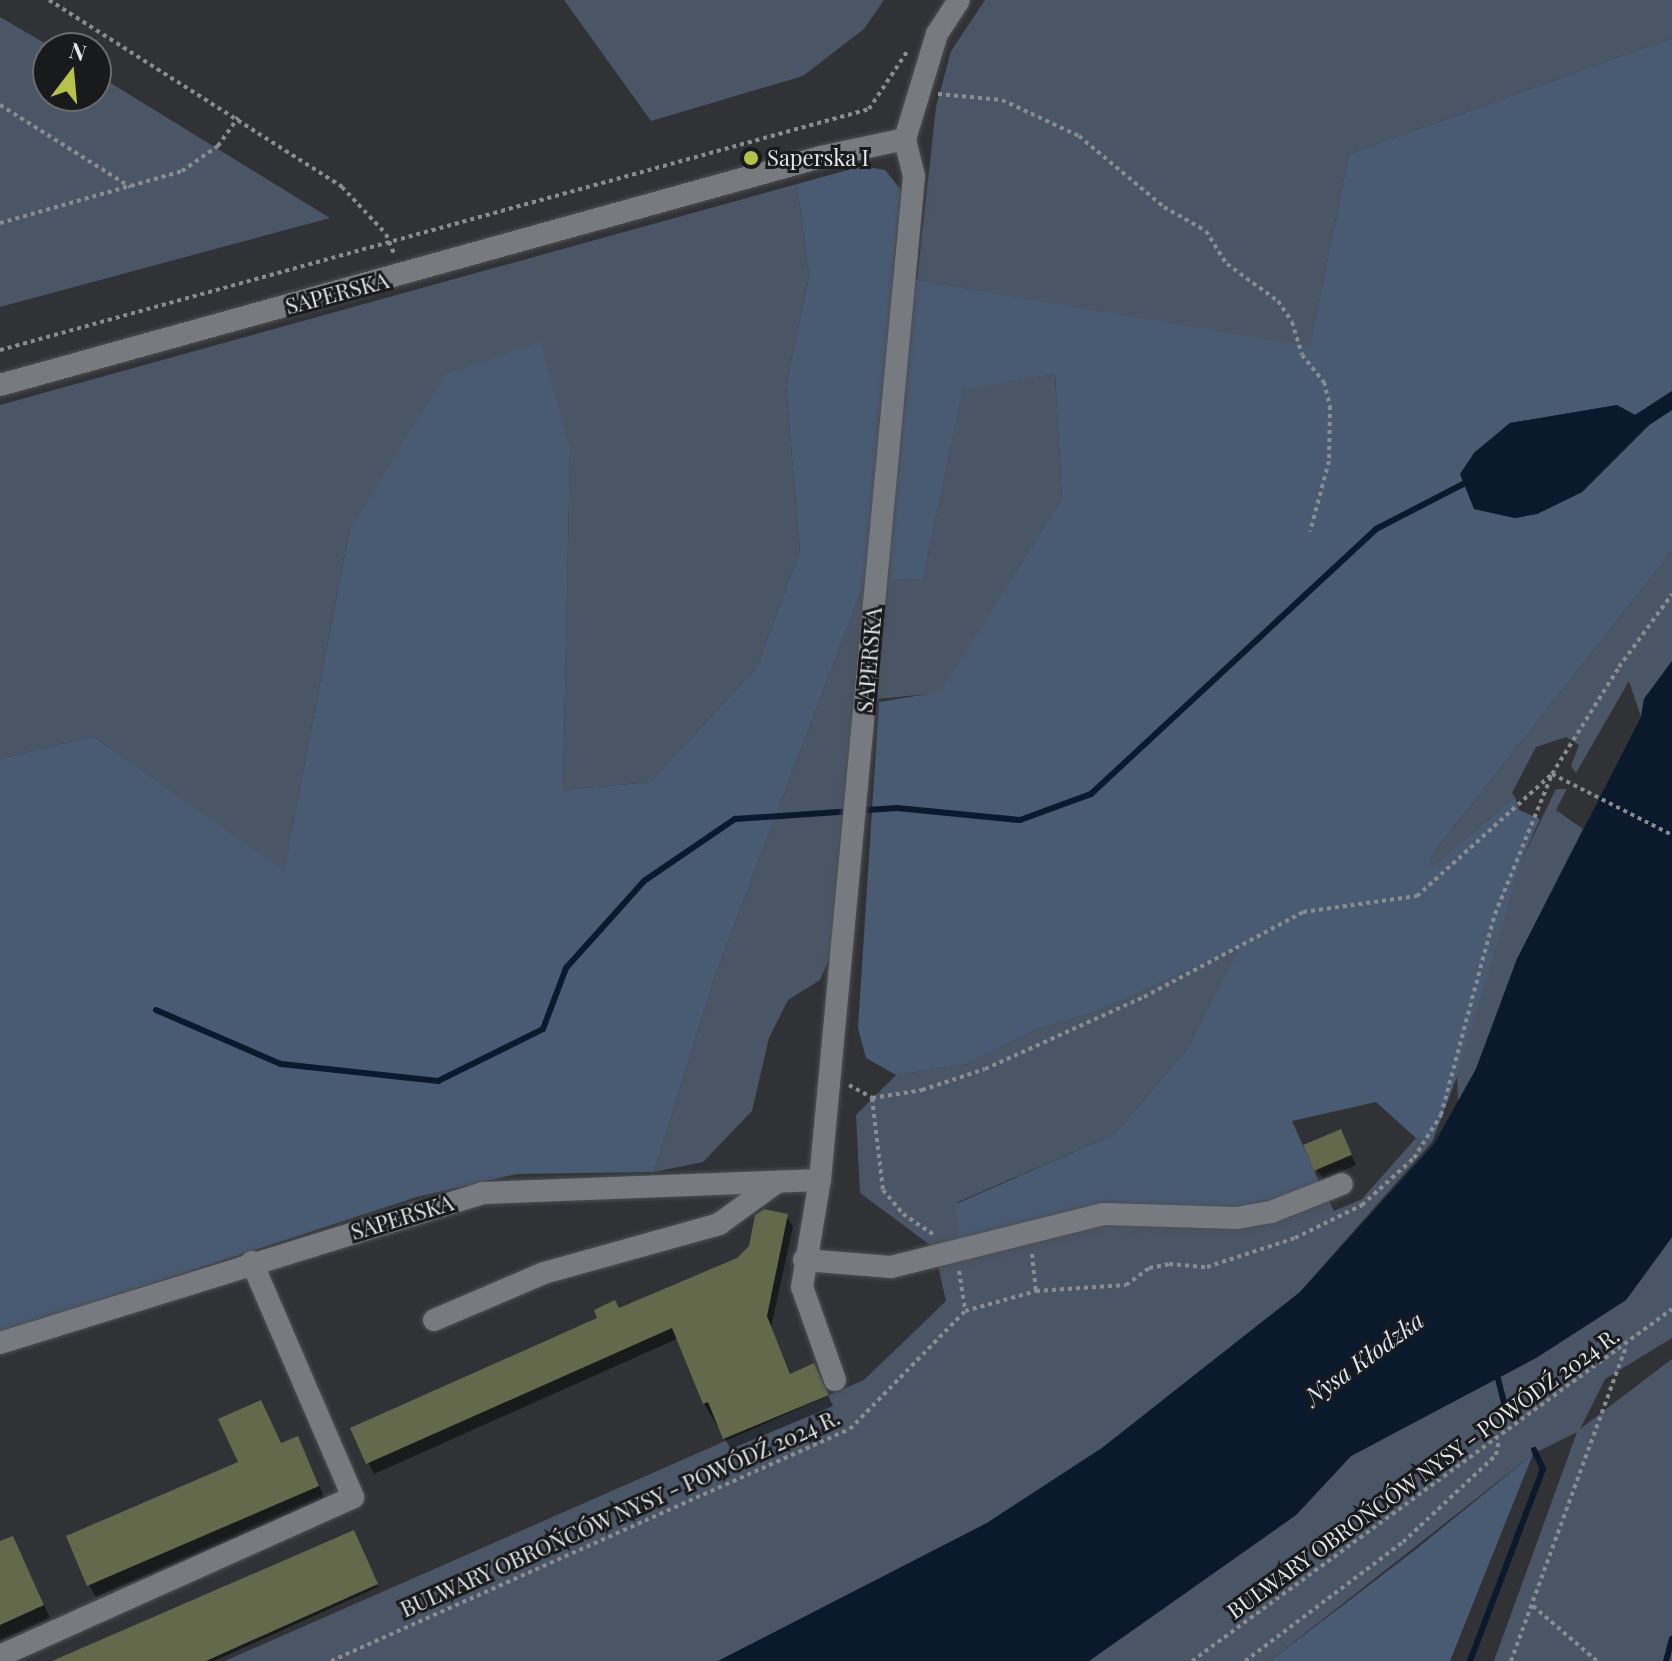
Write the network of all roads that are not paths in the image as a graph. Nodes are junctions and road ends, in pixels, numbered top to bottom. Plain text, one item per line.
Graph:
1 (959, 0) edge
2 (905, 139) junction
3 (0, 385) edge
4 (820, 1180) junction
5 (777, 1182) junction
6 (1342, 1184) dead end
7 (804, 1260) junction
8 (252, 1262) junction
9 (434, 1320) dead end
10 (0, 1343) edge
11 (835, 1380) dead end
12 (0, 1656) edge

1 - 2 street
2 - 3 street, SAPERSKA
2 - 4 street, SAPERSKA
4 - 5 street, SAPERSKA
4 - 7 street, SAPERSKA
5 - 8 street, SAPERSKA
5 - 9 street
6 - 7 street
7 - 11 street, SAPERSKA
8 - 10 street, SAPERSKA
8 - 12 street

